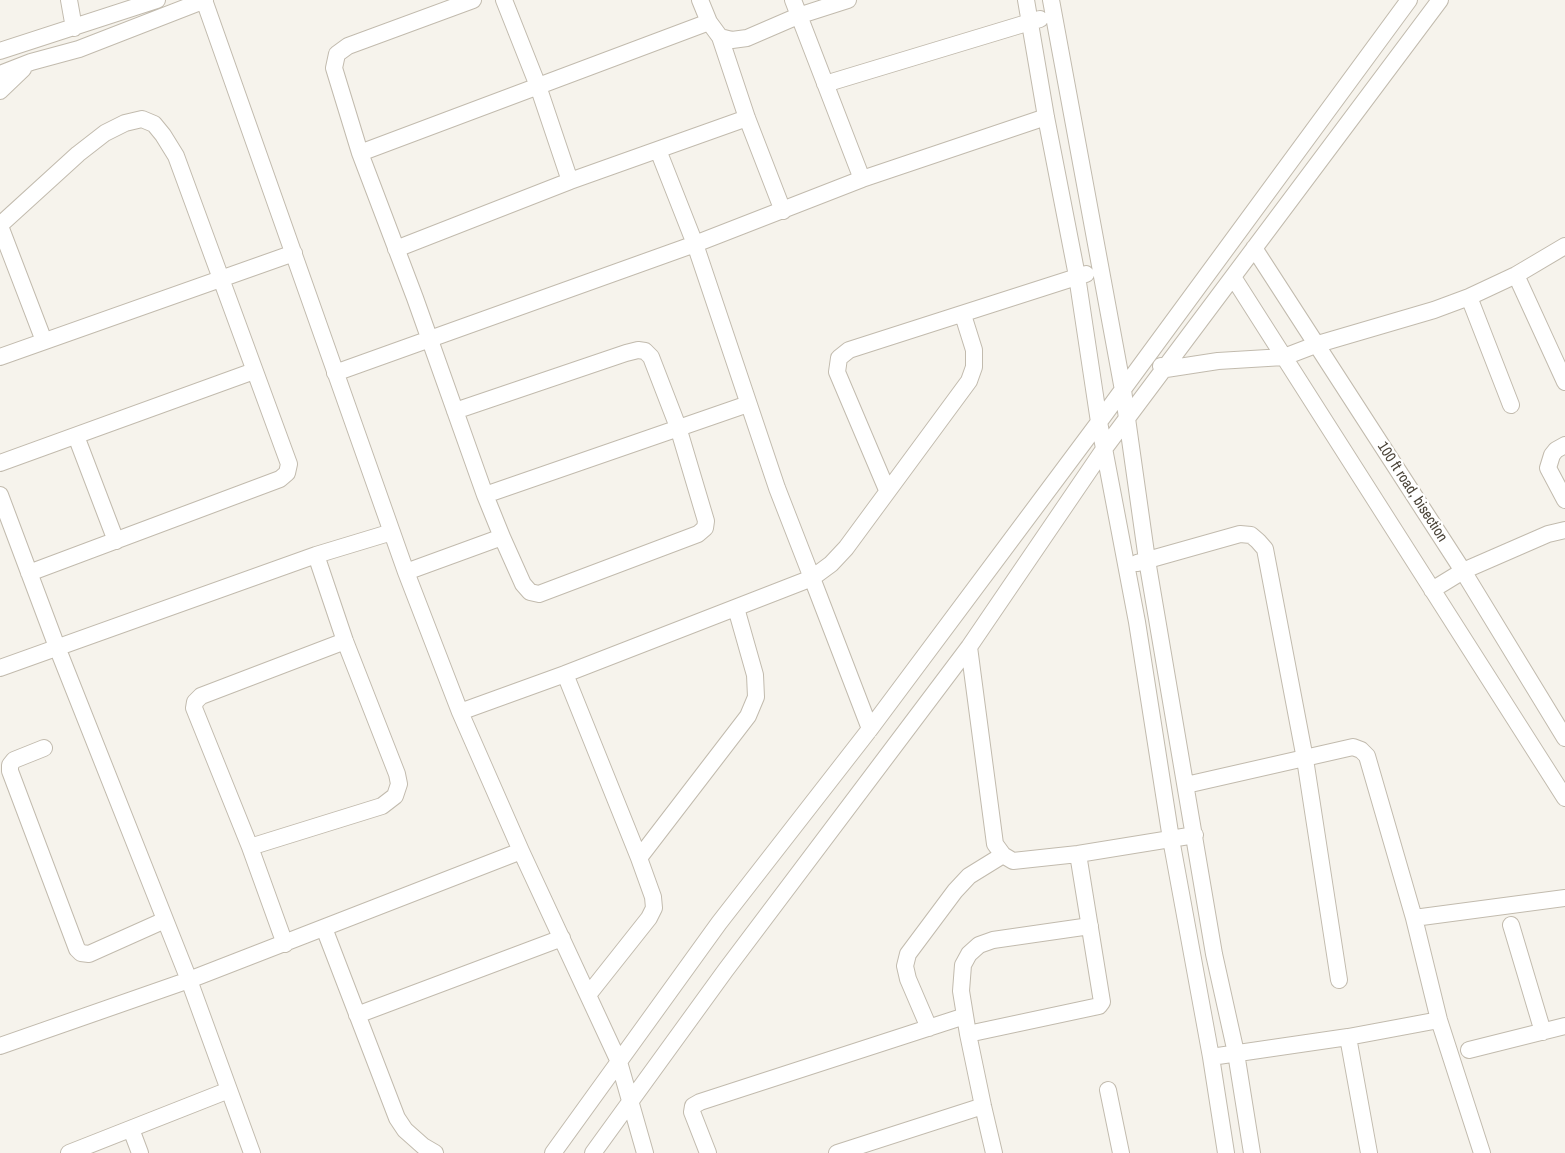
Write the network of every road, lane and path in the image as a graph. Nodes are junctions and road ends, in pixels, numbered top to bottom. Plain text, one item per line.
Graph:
1 (69, 0) edge
2 (157, 0) edge
3 (205, 0) edge
4 (473, 0) edge
5 (504, 0) edge
6 (700, 0) edge
7 (848, 0) edge
8 (1026, 0) edge
9 (1409, 0) edge
10 (1440, 0) edge
11 (796, 8) edge
12 (1053, 8) edge
13 (709, 22) junction
14 (1029, 22) junction
15 (74, 28) junction
16 (46, 36) junction
17 (720, 37) junction
18 (5, 49) edge
19 (31, 62) junction
20 (0, 67) edge
21 (0, 74) edge
22 (825, 84) junction
23 (538, 87) junction
24 (0, 91) edge
25 (1046, 117) junction
26 (747, 118) junction
27 (658, 150) junction
28 (360, 153) junction
29 (862, 179) junction
30 (570, 181) junction
31 (783, 211) junction
32 (0, 226) edge
33 (695, 244) junction
34 (1565, 246) edge
35 (1254, 248) junction
36 (396, 249) junction
37 (294, 253) junction
38 (1101, 269) junction
39 (1516, 274) junction
40 (1077, 276) junction
41 (1233, 277) junction
42 (221, 279) junction
43 (1469, 297) junction
44 (963, 315) junction
45 (429, 340) junction
46 (44, 341) junction
47 (1318, 344) junction
48 (0, 357) edge
49 (1147, 357) junction
50 (1284, 357) junction
51 (1166, 369) junction
52 (254, 371) junction
53 (335, 373) junction
54 (1565, 382) edge
55 (1123, 390) junction
56 (748, 404) junction
57 (1511, 405) dead end
58 (456, 411) junction
59 (1128, 420) junction
60 (1099, 422) junction
61 (678, 427) junction
62 (76, 436) junction
63 (1565, 445) edge
64 (1104, 450) junction
65 (0, 463) edge
66 (887, 490) junction
67 (0, 495) edge
68 (485, 495) junction
69 (1565, 500) edge
70 (1565, 530) edge
71 (392, 532) junction
72 (502, 537) junction
73 (116, 541) junction
74 (316, 555) junction
75 (1147, 560) junction
76 (1126, 565) junction
77 (1463, 571) junction
78 (406, 572) junction
79 (29, 573) junction
80 (812, 578) junction
81 (1432, 590) junction
82 (736, 608) junction
83 (345, 641) junction
84 (969, 646) junction
85 (57, 647) junction
86 (0, 668) edge
87 (565, 674) junction
88 (460, 712) junction
89 (870, 729) junction
90 (1565, 738) edge
91 (44, 748) dead end
92 (1305, 759) junction
93 (1186, 785) junction
94 (1565, 798) edge
95 (1195, 835) junction
96 (1171, 840) junction
97 (250, 847) junction
98 (521, 851) junction
99 (1078, 854) junction
100 (1003, 855) junction
101 (639, 858) junction
102 (1565, 898) edge
103 (1414, 918) junction
104 (165, 920) junction
105 (1511, 925) dead end
106 (1090, 926) junction
107 (324, 928) junction
108 (562, 938) junction
109 (285, 944) junction
110 (189, 980) junction
111 (1339, 980) dead end
112 (588, 995) junction
113 (357, 1015) junction
114 (965, 1016) junction
115 (1439, 1020) junction
116 (1565, 1026) edge
117 (929, 1028) junction
118 (1543, 1032) junction
119 (968, 1034) junction
120 (1348, 1037) junction
121 (0, 1046) edge
122 (1469, 1050) dead end
123 (1236, 1053) junction
124 (1211, 1057) junction
125 (619, 1062) junction
126 (229, 1090) junction
127 (1108, 1090) dead end
128 (630, 1103) junction
129 (982, 1106) junction
130 (131, 1129) junction
131 (69, 1153) edge
132 (140, 1153) edge
133 (252, 1153) edge
134 (435, 1153) edge
135 (554, 1153) edge
136 (593, 1153) edge
137 (645, 1153) edge
138 (708, 1153) edge
139 (837, 1153) edge
140 (994, 1153) edge
141 (1121, 1153) edge
142 (1226, 1153) edge
143 (1252, 1153) edge
144 (1369, 1153) edge
145 (1482, 1153) edge

1 - 15 street
2 - 15 street
3 - 19 street
3 - 37 street
4 - 28 street
5 - 23 street
6 - 13 street
7 - 11 street
8 - 14 street
9 - 49 street
10 - 35 street
11 - 17 street
11 - 22 street
12 - 14 street
12 - 38 street
13 - 17 street
13 - 23 street
14 - 22 street
14 - 25 street
15 - 16 street
16 - 18 street
16 - 19 street
17 - 26 street
18 - 20 street
19 - 21 street
19 - 24 street
22 - 29 street
23 - 28 street
23 - 30 street
25 - 29 street
25 - 40 street
26 - 27 street
26 - 31 street
27 - 30 street
27 - 33 street
28 - 36 street
29 - 31 street
30 - 36 street
31 - 33 street
32 - 42 street
32 - 46 street
33 - 45 street
33 - 56 street
34 - 39 street
35 - 41 street
35 - 47 street, 100 ft road, bisection
36 - 45 street
37 - 42 street
37 - 53 street
38 - 40 street
38 - 55 street
39 - 43 street
39 - 54 street
40 - 44 street
40 - 60 street
41 - 50 street
41 - 51 street
42 - 46 street
42 - 52 street
43 - 47 street
43 - 57 street
44 - 66 street
44 - 66 street
45 - 53 street
45 - 58 street
46 - 48 street
47 - 50 street
47 - 77 street, 100 ft road, bisection
49 - 51 street
49 - 55 street
50 - 51 street
50 - 81 street
51 - 59 street
52 - 62 street
52 - 73 street
53 - 71 street
55 - 59 street
55 - 60 street
56 - 61 street
56 - 80 street
58 - 61 street
58 - 68 street
59 - 64 street
59 - 75 street
60 - 64 street
60 - 89 street
61 - 68 street
61 - 72 street
62 - 65 street
62 - 73 street
63 - 69 street
64 - 76 street
64 - 84 street
66 - 80 street
67 - 79 street
68 - 72 street
70 - 77 street
71 - 74 street
71 - 78 street
72 - 78 street
73 - 79 street
74 - 83 street
74 - 85 street
75 - 76 street
75 - 92 street
75 - 93 street
76 - 96 street
77 - 81 street
77 - 90 street, 100 ft road, bisection
78 - 88 street
79 - 85 street
80 - 82 street
80 - 89 street
81 - 94 street
82 - 87 street
82 - 101 street
83 - 97 street
83 - 97 street
84 - 100 street
84 - 128 street
85 - 86 street
85 - 104 street
87 - 88 street
87 - 101 street
88 - 98 street
89 - 125 street
91 - 104 street
92 - 93 street
92 - 103 street
92 - 111 street
93 - 95 street
95 - 96 street
95 - 123 street
96 - 99 street
96 - 124 street
97 - 109 street
98 - 107 street
98 - 108 street
99 - 100 street
99 - 106 street
100 - 117 street
101 - 112 street
102 - 103 street
103 - 115 street
104 - 110 street
105 - 118 street
106 - 114 street
106 - 119 street
107 - 109 street
107 - 113 street
108 - 112 street
108 - 113 street
109 - 110 street
110 - 121 street
110 - 126 street
112 - 125 street
113 - 134 street
114 - 117 street
114 - 119 street
115 - 120 street
115 - 145 street
116 - 118 street
117 - 138 street
118 - 122 street
119 - 129 street
120 - 123 street
120 - 144 street
123 - 124 street
123 - 143 street
124 - 142 street
125 - 128 street
125 - 135 street
126 - 130 street
126 - 133 street
127 - 141 street
128 - 136 street
128 - 137 street
129 - 139 street
129 - 140 street
130 - 131 street
130 - 132 street

